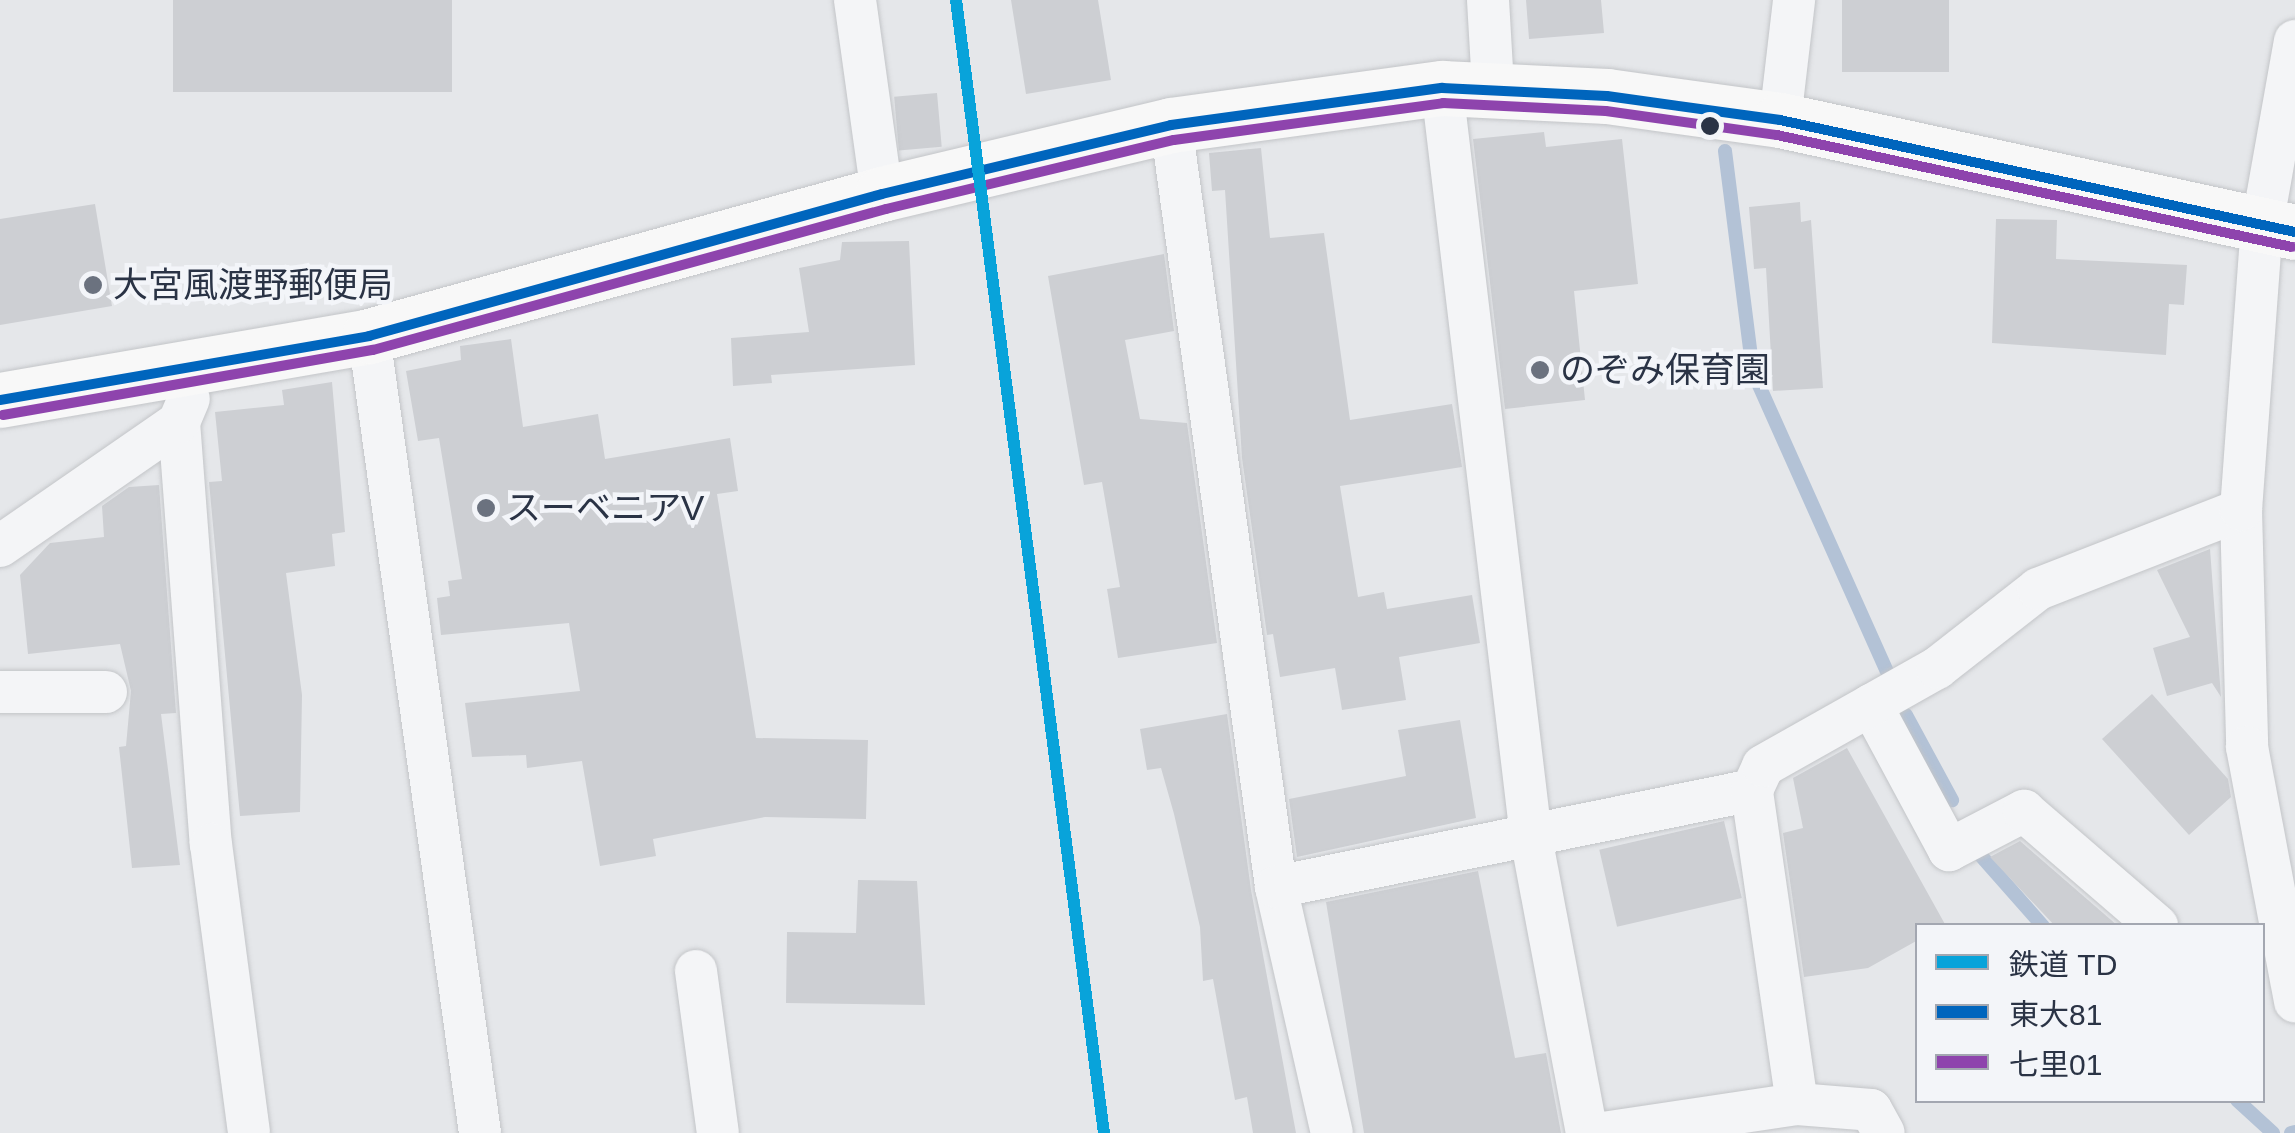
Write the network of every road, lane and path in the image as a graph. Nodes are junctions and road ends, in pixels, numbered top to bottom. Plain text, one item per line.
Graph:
1 (855, 0) edge
2 (1488, 0) edge
3 (1794, 0) edge
4 (2295, 41) edge
5 (1468, 88) junction
6 (1780, 120) junction
7 (1171, 125) junction
8 (882, 194) junction
9 (2278, 229) edge
10 (369, 336) junction
11 (200, 371) junction
12 (0, 400) edge
13 (179, 422) junction
14 (2241, 510) junction
15 (0, 546) edge
16 (0, 692) edge
17 (106, 692) dead end
18 (1871, 705) junction
19 (1752, 790) junction
20 (2279, 835) edge
21 (1530, 837) junction
22 (1276, 887) junction
23 (2154, 923) edge
24 (2270, 928) edge
25 (696, 971) dead end
26 (2295, 1002) edge
27 (1797, 1104) junction
28 (249, 1133) edge
29 (480, 1133) edge
30 (718, 1133) edge
31 (1332, 1133) edge
32 (1588, 1133) edge
33 (1603, 1133) edge
34 (1884, 1133) edge

1 - 8 street
2 - 5 street
3 - 6 street
4 - 9 street
5 - 6 main road
5 - 7 main road
5 - 21 street
6 - 9 main road
7 - 8 main road
7 - 22 street
8 - 10 main road
9 - 14 street
10 - 11 main road
10 - 29 street
11 - 12 main road
11 - 13 street
13 - 15 street
13 - 28 street
14 - 18 street
14 - 20 street
16 - 17 street
18 - 19 street
18 - 23 street
19 - 21 street
19 - 27 street
20 - 24 street
21 - 22 street
21 - 32 street
22 - 31 street
24 - 26 street
25 - 30 street
27 - 33 street
27 - 34 street

